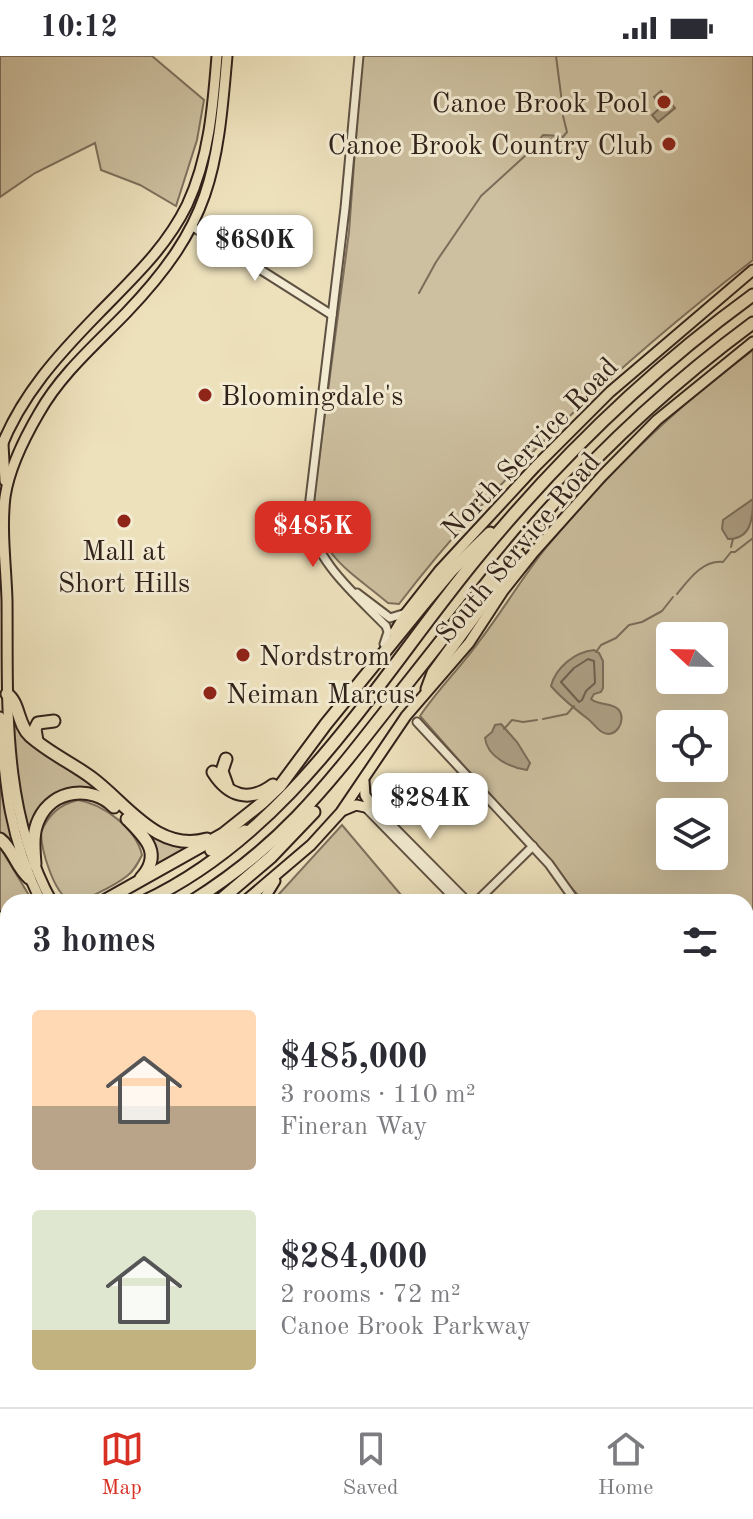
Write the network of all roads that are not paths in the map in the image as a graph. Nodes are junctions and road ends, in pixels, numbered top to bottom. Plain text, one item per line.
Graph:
1 (217, 56) edge
2 (227, 56) edge
3 (359, 56) edge
4 (187, 204) junction
5 (177, 222) junction
6 (193, 227) junction
7 (174, 258) junction
8 (753, 270) edge
9 (753, 286) edge
10 (753, 295) edge
11 (99, 313) junction
12 (332, 315) junction
13 (123, 316) junction
14 (753, 323) edge
15 (81, 333) junction
16 (104, 334) junction
17 (753, 342) edge
18 (670, 360) junction
19 (21, 407) junction
20 (26, 438) junction
21 (1, 446) edge
22 (5, 497) junction
23 (518, 509) junction
24 (546, 513) junction
25 (6, 569) junction
26 (0, 583) edge
27 (355, 592) junction
28 (3, 602) edge
29 (406, 613) junction
30 (384, 644) junction
31 (362, 678) junction
32 (427, 689) junction
33 (7, 694) junction
34 (0, 717) edge
35 (54, 721) dead end
36 (417, 722) dead end
37 (372, 728) junction
38 (37, 741) junction
39 (226, 759) dead end
40 (296, 762) junction
41 (213, 772) dead end
42 (364, 781) junction
43 (236, 794) junction
44 (367, 805) junction
45 (341, 812) junction
46 (263, 821) junction
47 (223, 834) junction
48 (0, 839) edge
49 (311, 845) junction
50 (533, 846) junction
51 (35, 864) junction
52 (29, 878) junction
53 (135, 884) junction
54 (37, 894) edge
55 (48, 894) edge
56 (117, 894) edge
57 (128, 894) edge
58 (157, 894) edge
59 (203, 894) edge
60 (227, 894) edge
61 (253, 894) edge
62 (267, 894) edge
63 (450, 894) edge
64 (460, 894) edge
65 (484, 894) edge
66 (571, 894) edge

1 - 4 main road
2 - 6 main road
3 - 12 street
4 - 5 main road
4 - 6 main road
5 - 7 main road
5 - 11 main road
6 - 7 main road
6 - 12 street
7 - 13 main road
8 - 29 main road, North Service Road
9 - 18 highway
10 - 18 highway
11 - 13 main road
11 - 15 main road
12 - 27 street
13 - 16 main road
14 - 24 highway
15 - 16 main road
15 - 19 main road
16 - 20 main road
17 - 32 main road, South Service Road
18 - 23 highway
19 - 20 main road
19 - 21 main road
20 - 22 main road
21 - 22 main road
22 - 25 main road
23 - 31 highway
23 - 46 highway
24 - 32 highway
24 - 37 highway
25 - 26 main road
25 - 28 main road
27 - 29 street
27 - 30 street
28 - 33 main road
29 - 30 main road, North Service Road
30 - 31 main road, North Service Road
31 - 40 highway
32 - 42 main road, South Service Road
33 - 38 highway
33 - 51 main road
34 - 52 main road
35 - 38 highway
36 - 50 street
37 - 59 highway
37 - 60 highway
38 - 47 highway
39 - 43 highway
40 - 43 highway
40 - 47 highway
41 - 43 highway
42 - 44 main road
42 - 45 main road, South Service Road
44 - 45 main road
44 - 63 street
44 - 64 street
45 - 49 main road, South Service Road
46 - 57 highway
46 - 58 highway
47 - 53 highway
48 - 52 highway
49 - 61 main road
49 - 62 main road
50 - 65 street
50 - 66 street
51 - 53 highway
51 - 55 main road
52 - 54 main road
53 - 56 highway

